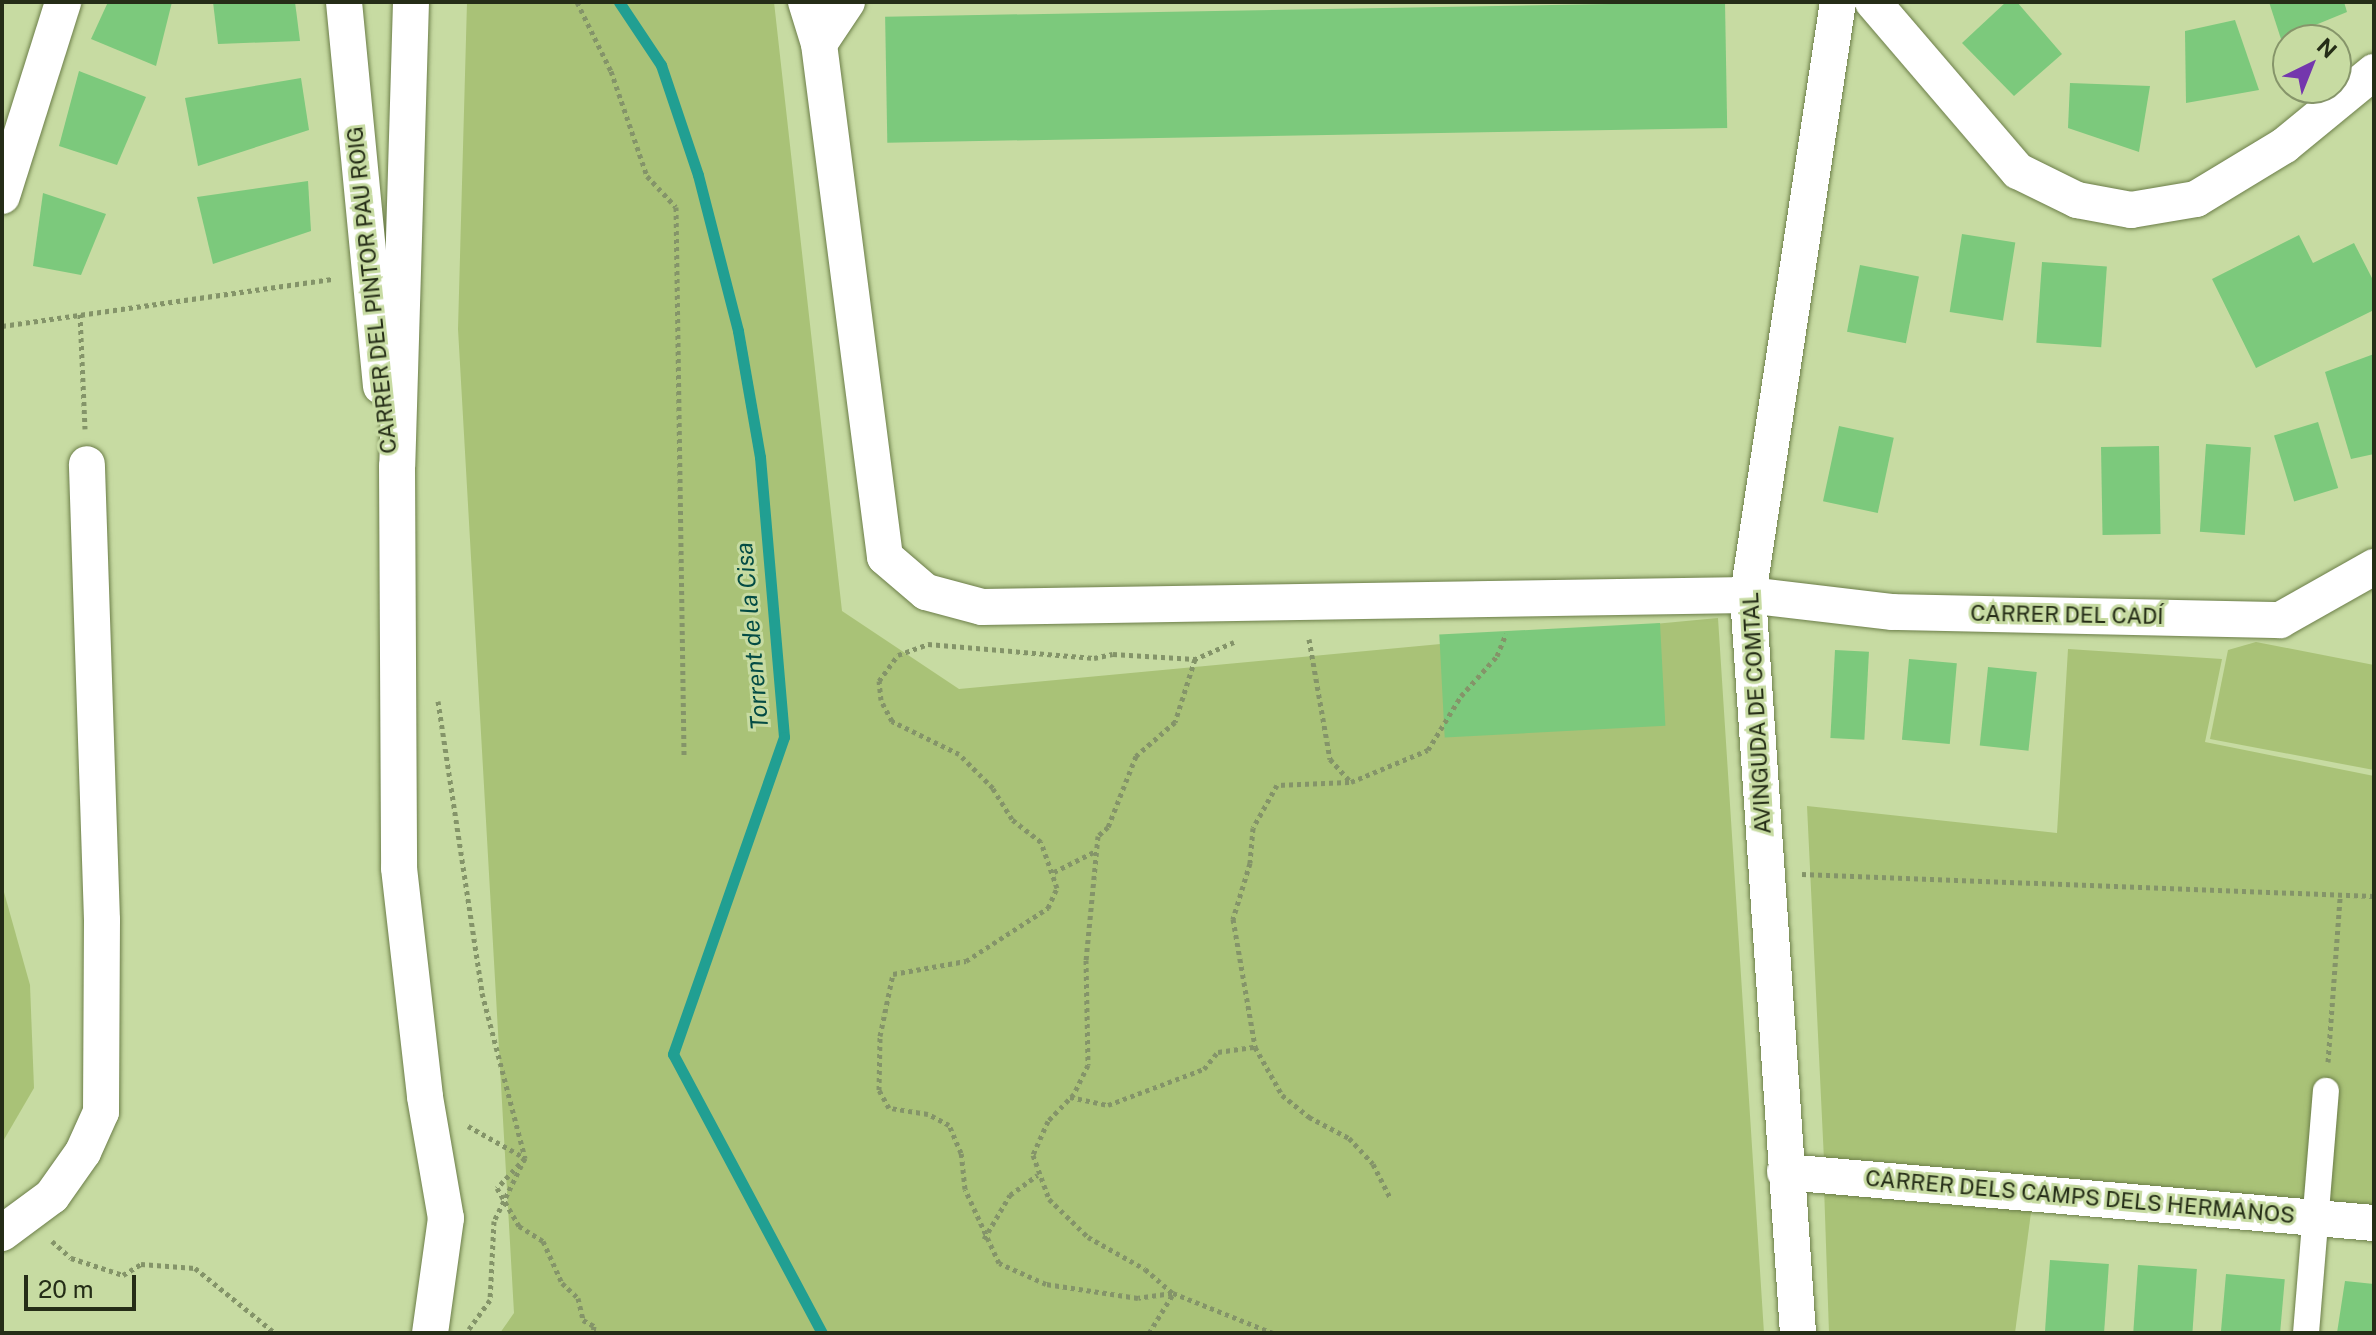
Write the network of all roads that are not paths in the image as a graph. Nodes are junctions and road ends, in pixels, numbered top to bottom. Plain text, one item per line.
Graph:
1 (63, 2) edge
2 (344, 2) edge
3 (411, 2) edge
4 (806, 2) edge
5 (847, 2) edge
6 (1838, 2) edge
7 (1873, 2) edge
8 (819, 44) junction
9 (2374, 72) edge
10 (2, 196) edge
11 (87, 464) road end
12 (2374, 567) edge
13 (399, 579) junction
14 (1748, 595) junction
15 (2326, 1091) road end
16 (1785, 1172) junction
17 (2316, 1218) junction
18 (2374, 1223) edge
19 (8, 1229) edge
20 (430, 1333) edge
21 (1798, 1333) edge
22 (2306, 1333) edge

1 - 10 street
2 - 13 street, CARRER DEL PINTOR PAU ROIG
3 - 13 street
4 - 8 street, CARRER DEL CADÍ
5 - 8 street
6 - 14 street, AVINGUDA DE COMTAL
7 - 9 street
8 - 14 street, CARRER DEL CADÍ
11 - 19 street
12 - 14 street, CARRER DEL CADÍ
13 - 20 street
14 - 16 street, AVINGUDA DE COMTAL
15 - 17 street
16 - 17 street, CARRER DELS CAMPS DELS HERMANOS
16 - 21 street, AVINGUDA DE COMTAL
17 - 18 street, CARRER DELS CAMPS DELS HERMANOS
17 - 22 street

